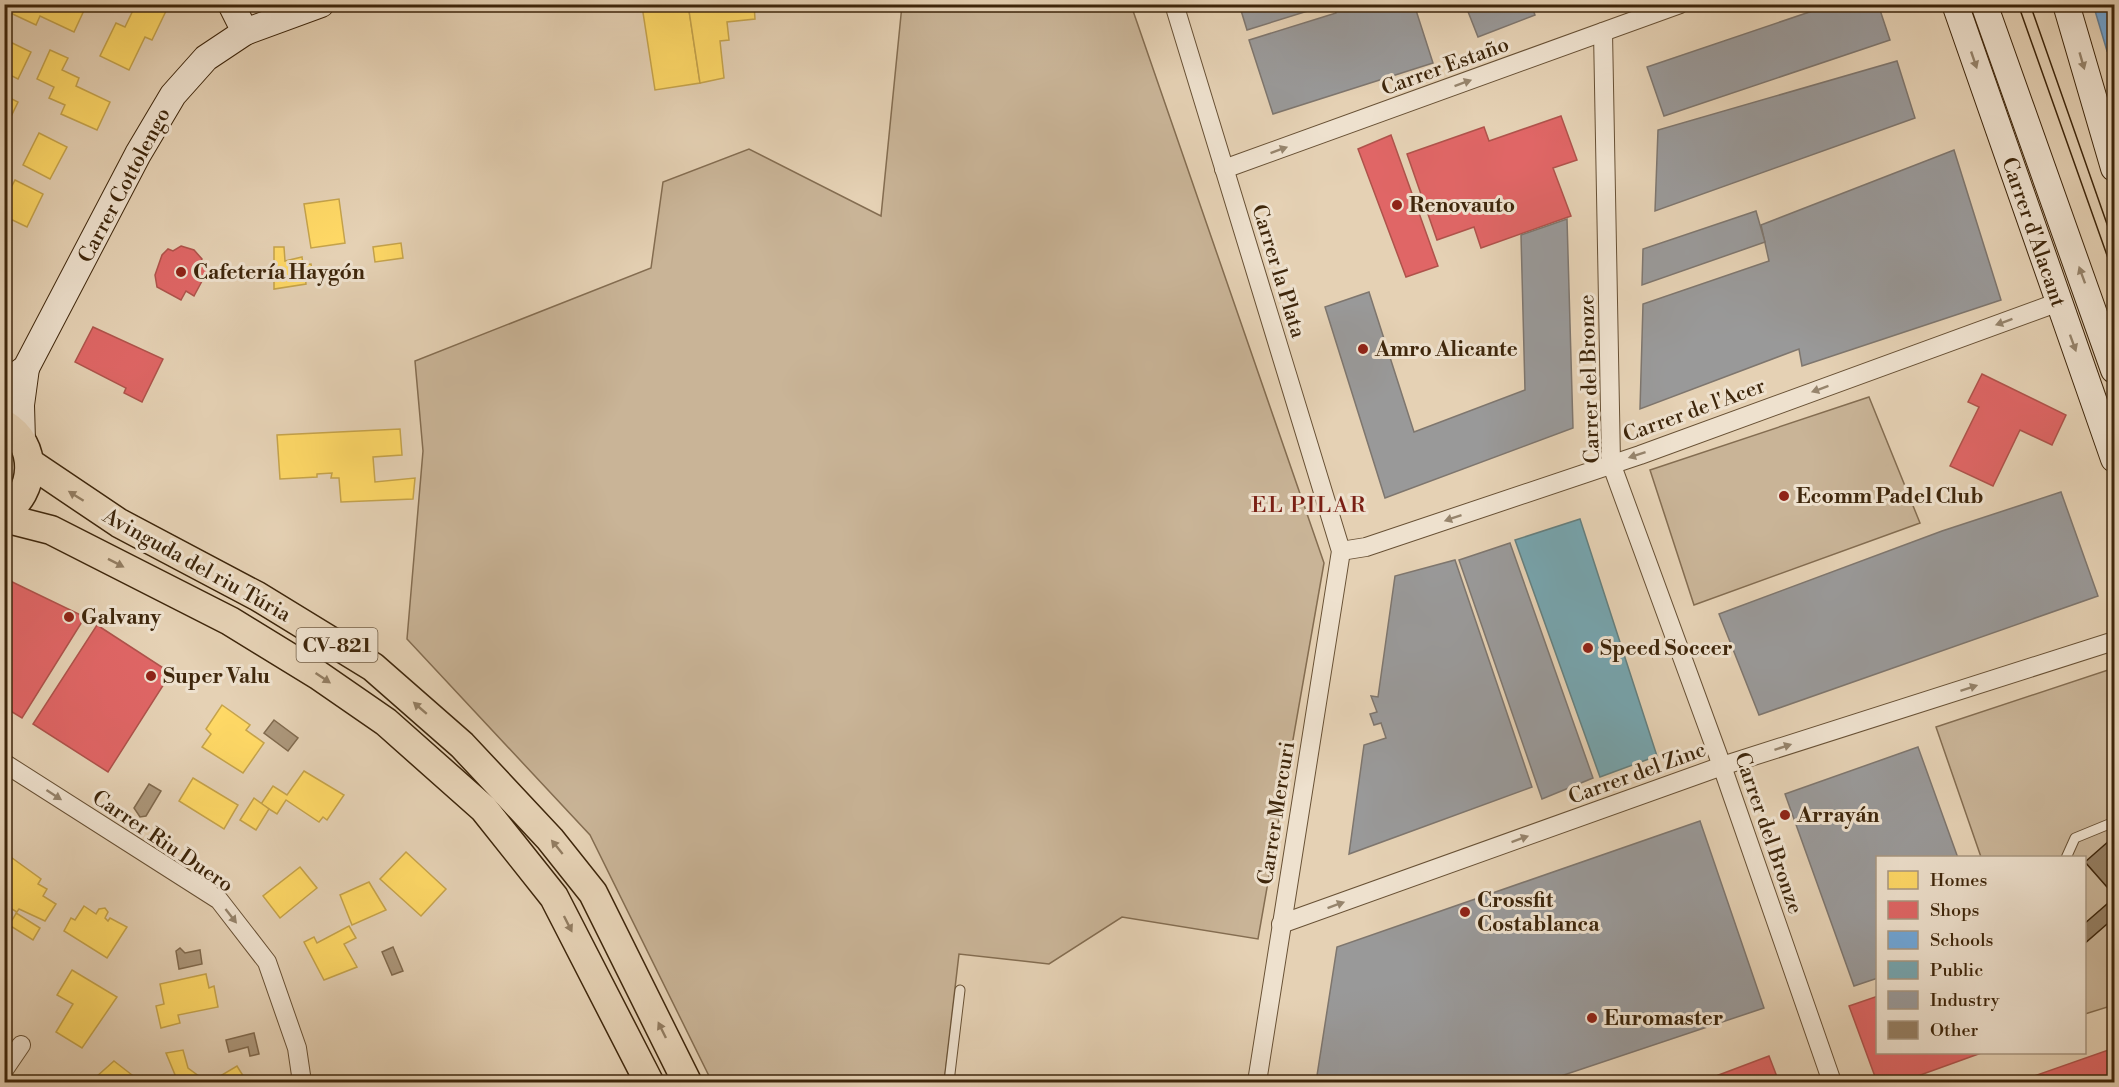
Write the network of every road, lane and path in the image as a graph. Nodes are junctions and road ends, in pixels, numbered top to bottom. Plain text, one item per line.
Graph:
1 (231, 4) edge
2 (321, 4) edge
3 (1174, 4) edge
4 (1680, 4) edge
5 (1955, 4) edge
6 (1984, 4) edge
7 (2066, 4) edge
8 (245, 32) junction
9 (1603, 32) junction
10 (2115, 168) edge
11 (1224, 170) junction
12 (2059, 302) junction
13 (26, 368) junction
14 (2115, 370) edge
15 (4, 384) edge
16 (19, 443) edge
17 (2115, 459) edge
18 (1611, 464) junction
19 (4, 516) edge
20 (1341, 551) junction
21 (2115, 641) edge
22 (4, 763) edge
23 (1722, 766) junction
24 (2115, 822) edge
25 (2067, 856) edge
26 (1281, 924) junction
27 (960, 990) dead end
28 (21, 1045) dead end
29 (4, 1070) edge
30 (302, 1083) edge
31 (649, 1083) edge
32 (687, 1083) edge
33 (949, 1083) edge
34 (1257, 1083) edge
35 (1832, 1083) edge

1 - 8 main road
2 - 8 main road, Carrer Cottolengo
3 - 11 street, Carrer la Plata
4 - 9 street, Carrer Estaño
5 -> 12 main road, Carrer d'Alacant
14 -> 6 main road, Carrer d'Alacant
7 -> 10 main road
8 - 13 main road, Carrer Cottolengo
11 -> 9 street, Carrer Estaño
9 - 18 street, Carrer del Bronze
11 - 20 street, Carrer la Plata
12 -> 17 main road, Carrer d'Alacant
12 -> 18 street, Carrer de l'Acer
13 - 15 main road, Carrer Cottolengo
13 - 16 main road, Carrer Cottolengo
16 - 19 main road, CV-821
32 -> 16 main road, Avinguda del riu Túria / CV-821
18 -> 20 street, Carrer de l'Acer
18 - 23 street, Carrer del Bronze
19 -> 31 main road, Avinguda del riu Túria / CV-821
20 - 26 street, Carrer Mercuri
23 -> 21 street, Carrer del Zinc
22 -> 30 street, Carrer Riu Duero
26 -> 23 street, Carrer del Zinc
23 - 35 street, Carrer del Bronze
24 - 25 lane
26 - 34 street, Carrer Mercuri
27 - 33 lane
28 - 29 street

